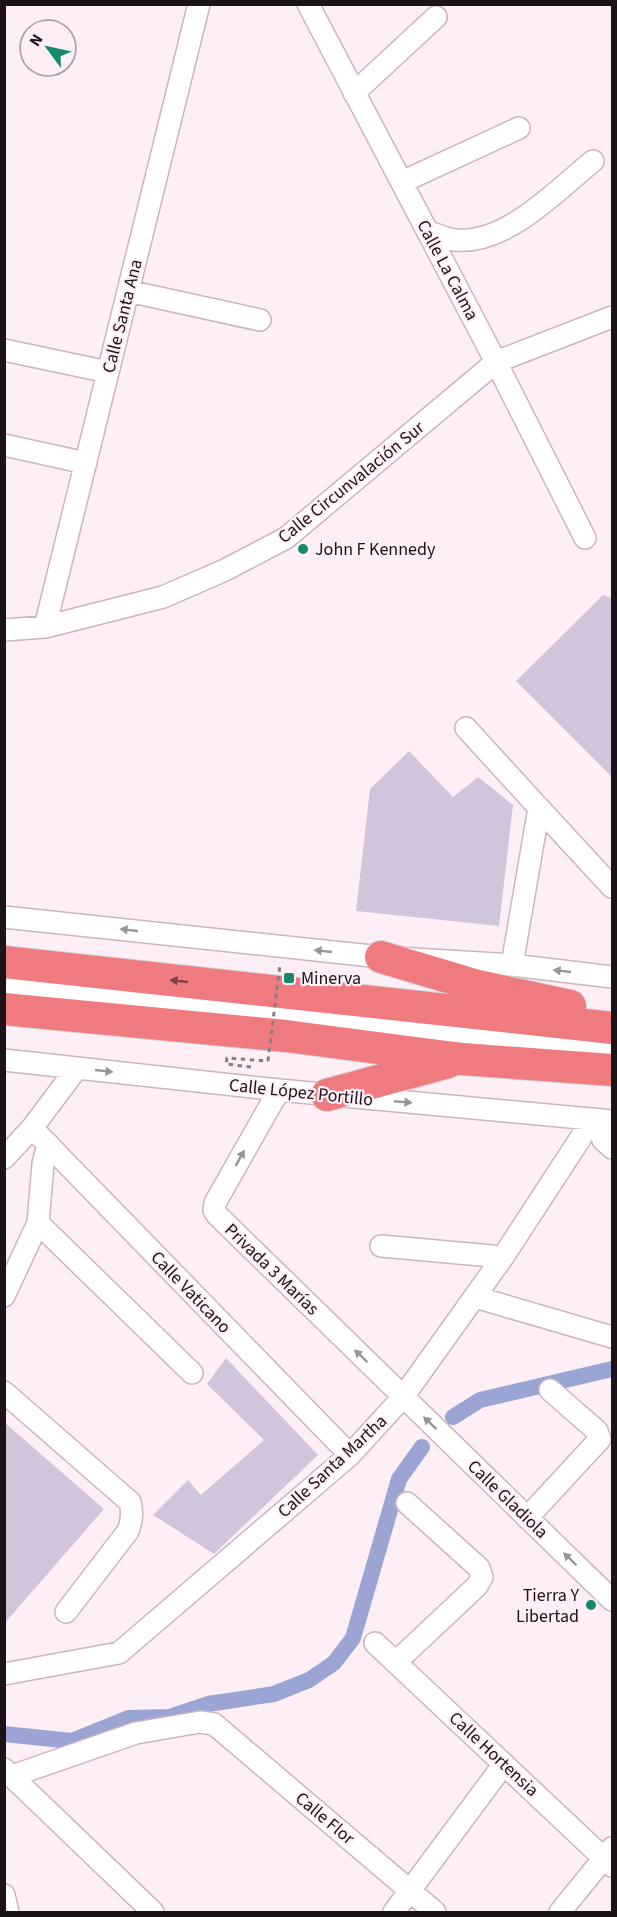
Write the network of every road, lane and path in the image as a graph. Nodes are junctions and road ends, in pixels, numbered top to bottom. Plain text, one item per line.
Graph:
1 (199, 4) edge
2 (309, 4) edge
3 (436, 17) dead end
4 (354, 93) junction
5 (519, 128) dead end
6 (593, 161) dead end
7 (402, 182) junction
8 (428, 232) junction
9 (128, 291) junction
10 (612, 317) edge
11 (260, 320) dead end
12 (4, 350) edge
13 (496, 362) junction
14 (108, 372) junction
15 (4, 445) edge
16 (86, 463) junction
17 (585, 537) dead end
18 (45, 627) junction
19 (4, 630) edge
20 (466, 728) dead end
21 (539, 808) junction
22 (612, 887) edge
23 (4, 917) edge
24 (381, 957) junction
25 (4, 962) edge
26 (280, 965) dead end
27 (512, 965) junction
28 (612, 976) edge
29 (4, 983) edge
30 (4, 995) edge
31 (319, 997) junction
32 (570, 1006) junction
33 (4, 1009) edge
34 (612, 1010) edge
35 (612, 1028) edge
36 (612, 1048) edge
37 (462, 1059) junction
38 (612, 1059) edge
39 (4, 1060) edge
40 (77, 1068) junction
41 (262, 1068) dead end
42 (612, 1070) edge
43 (279, 1090) junction
44 (327, 1095) junction
45 (601, 1120) edge
46 (32, 1128) junction
47 (48, 1144) junction
48 (612, 1148) edge
49 (4, 1158) edge
50 (38, 1222) junction
51 (381, 1246) dead end
52 (503, 1257) junction
53 (4, 1296) edge
54 (475, 1297) junction
55 (612, 1337) edge
56 (192, 1373) dead end
57 (550, 1389) dead end
58 (4, 1392) edge
59 (403, 1397) junction
60 (350, 1455) junction
61 (407, 1503) dead end
62 (527, 1518) junction
63 (612, 1600) edge
64 (66, 1612) dead end
65 (375, 1643) dead end
66 (396, 1662) junction
67 (4, 1674) edge
68 (504, 1764) junction
69 (8, 1773) edge
70 (610, 1857) edge
71 (411, 1891) junction
72 (4, 1895) edge
73 (8, 1912) edge
74 (153, 1912) edge
75 (394, 1912) edge
76 (435, 1912) edge
77 (560, 1912) edge

1 - 9 street, Calle Santa Ana
2 - 4 street, Calle La Calma
3 - 4 street
4 - 7 street, Calle La Calma
5 - 7 street
6 - 8 street
7 - 8 street, Calle La Calma
8 - 13 street, Calle La Calma
9 - 11 street
9 - 14 street, Calle Santa Ana
10 - 13 street, Calle Circunvalación Sur
12 - 14 street
13 - 17 street, Calle La Calma
13 - 18 street, Calle Circunvalación Sur
14 - 16 street, Calle Santa Ana
15 - 16 street
16 - 18 street, Calle Santa Ana
18 - 19 street, Calle Circunvalación Sur
20 - 21 street
21 - 22 street
21 - 27 street
24 -> 23 street
24 - 27 street
24 - 32 highway
31 -> 25 highway
26 - 41 path, bridge
28 -> 27 street
29 - 36 street
30 - 38 street
31 - 32 highway
31 - 35 highway
32 - 34 highway
33 - 37 highway
37 - 42 highway
37 - 44 highway
39 - 40 street, Calle López Portillo
40 -> 43 street, Calle López Portillo
40 - 46 street
43 - 44 street, Calle López Portillo
59 -> 43 street, Privada 3 Marías
44 -> 45 street, Calle López Portillo
45 - 48 street
45 - 52 street, Calle Santa Martha
46 - 47 street, Calle Vaticano
46 - 49 street
47 - 50 street
47 - 60 street, Calle Vaticano
50 - 53 street
50 - 56 street
51 - 52 street
52 - 54 street, Calle Santa Martha
54 - 55 street
54 - 59 street, Calle Santa Martha
57 - 62 street
58 - 64 street
59 - 60 street, Calle Santa Martha
62 -> 59 street, Calle Gladiola
60 - 67 street, Calle Santa Martha
61 - 66 street
63 -> 62 street, Calle Gladiola
65 - 66 street, Calle Hortensia
66 - 68 street, Calle Hortensia
68 - 70 street, Calle Hortensia
68 - 71 street
69 - 71 street, Calle Flor
69 - 74 street
70 - 77 street
71 - 75 street
71 - 76 street, Calle Flor
72 - 73 street

